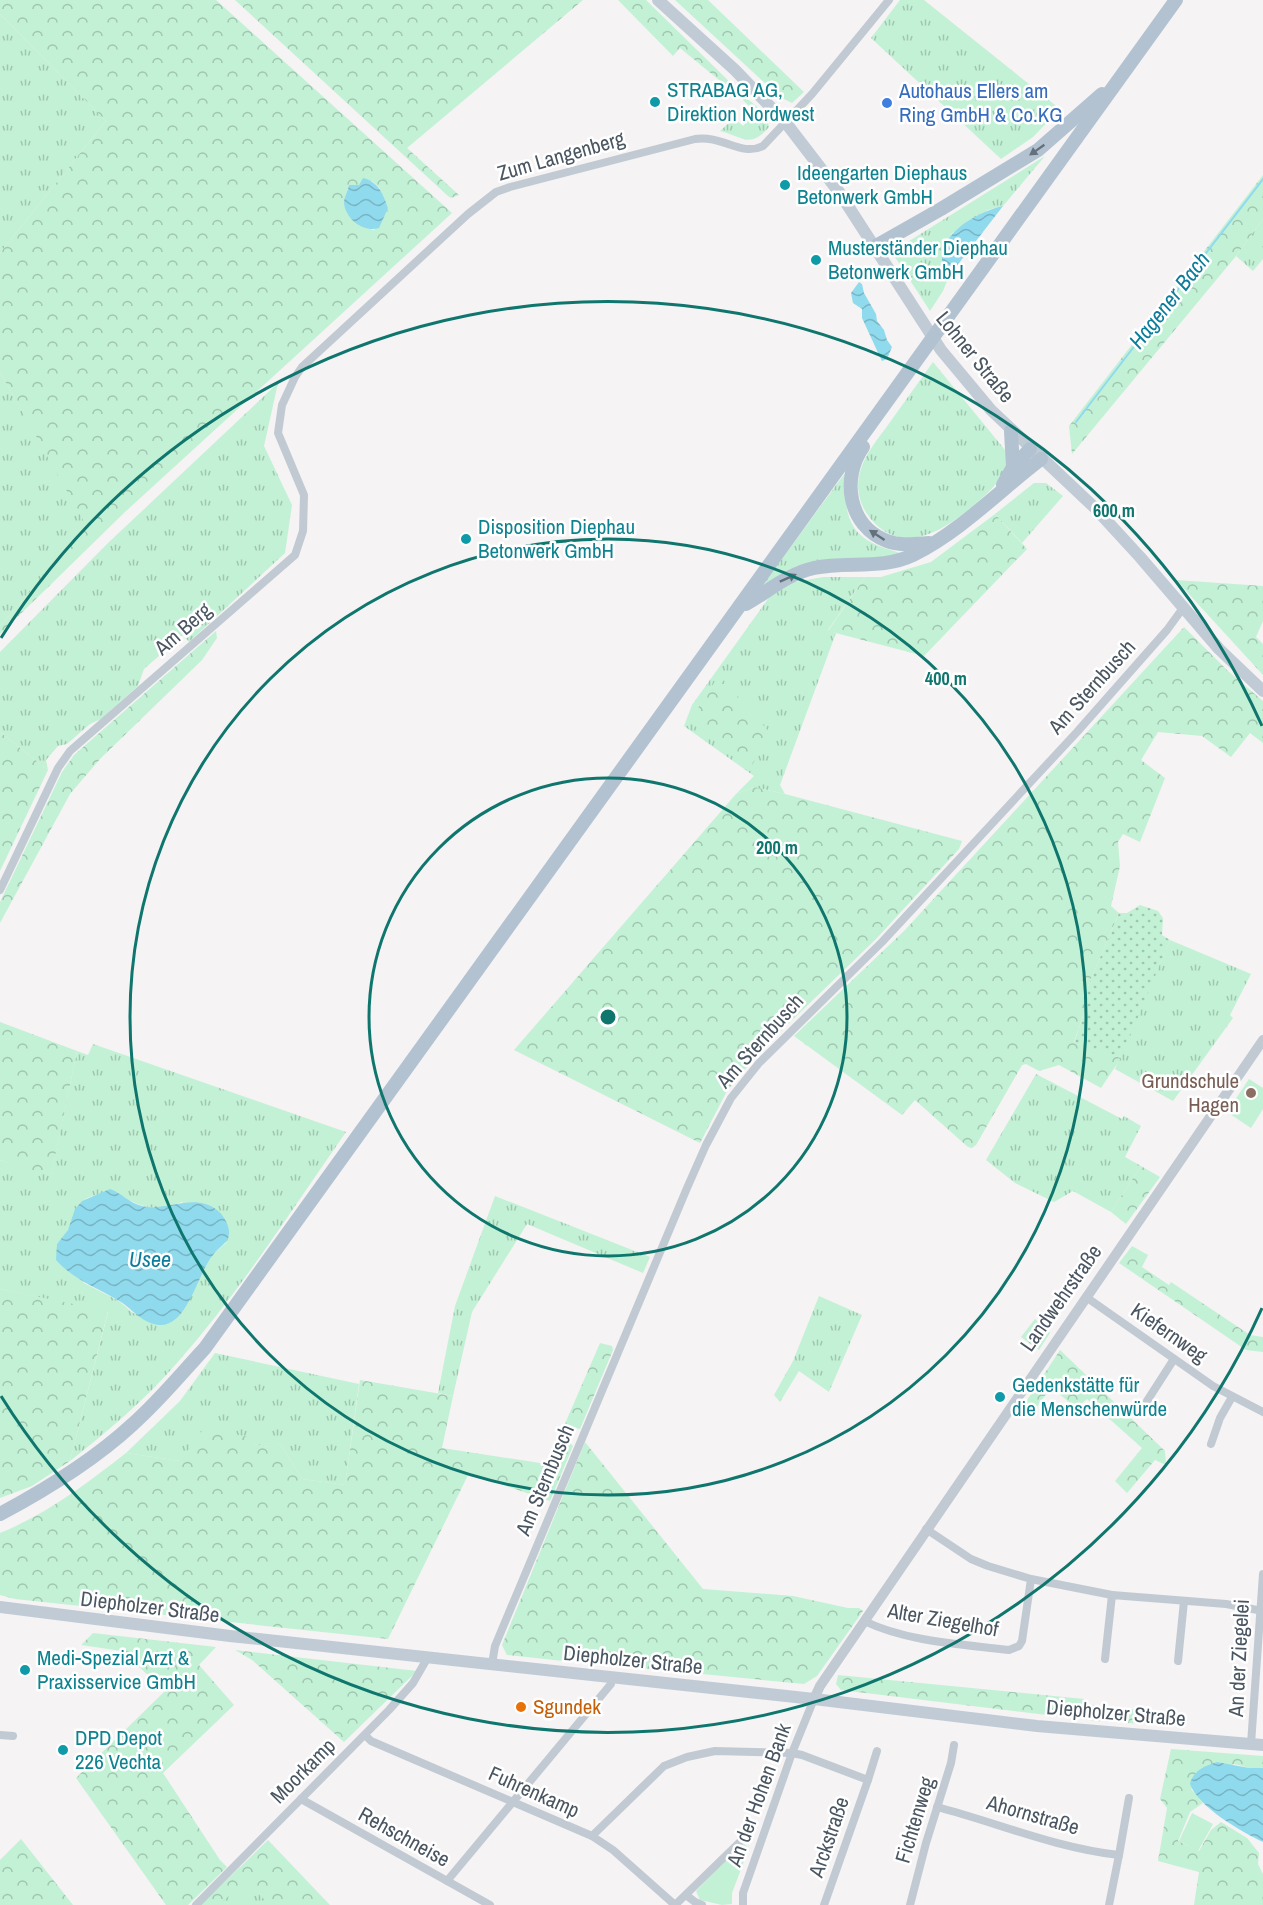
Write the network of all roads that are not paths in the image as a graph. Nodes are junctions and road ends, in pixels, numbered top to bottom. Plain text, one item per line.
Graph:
1 (658, 0) edge
2 (889, 0) edge
3 (1176, 0) edge
4 (1114, 86) junction
5 (786, 123) junction
6 (874, 247) junction
7 (295, 377) joint
8 (883, 408) junction
9 (1011, 430) junction
10 (1030, 449) junction
11 (1041, 459) junction
12 (1013, 467) junction
13 (1000, 490) junction
14 (933, 543) junction
15 (739, 608) junction
16 (1183, 609) junction
17 (1263, 692) edge
18 (0, 890) edge
19 (1263, 1040) edge
20 (1086, 1297) junction
21 (1174, 1359) junction
22 (1232, 1397) junction
23 (1147, 1401) dead end
24 (1263, 1412) edge
25 (1211, 1444) dead end
26 (0, 1514) edge
27 (926, 1529) junction
28 (1263, 1574) edge
29 (1031, 1579) junction
30 (1112, 1595) junction
31 (1184, 1600) junction
32 (0, 1607) edge
33 (1261, 1611) edge
34 (864, 1621) junction
35 (428, 1657) junction
36 (1105, 1659) dead end
37 (1178, 1660) dead end
38 (492, 1664) junction
39 (611, 1677) junction
40 (814, 1699) junction
41 (365, 1735) junction
42 (0, 1736) edge
43 (13, 1736) dead end
44 (954, 1745) dead end
45 (1257, 1745) edge
46 (878, 1751) dead end
47 (792, 1753) junction
48 (868, 1780) junction
49 (1129, 1798) dead end
50 (301, 1799) junction
51 (513, 1802) junction
52 (937, 1807) junction
53 (592, 1836) junction
54 (746, 1836) dead end
55 (1119, 1855) junction
56 (447, 1881) junction
57 (686, 1894) junction
58 (196, 1905) edge
59 (490, 1905) edge
60 (675, 1905) edge
61 (702, 1905) edge
62 (743, 1905) edge
63 (824, 1905) edge
64 (910, 1905) edge
65 (1109, 1905) edge

1 - 5 main road, Lohner Straße
2 - 5 street
3 - 4 main road
4 -> 6 main road
4 - 8 main road
5 - 6 main road, Lohner Straße
5 - 7 street, Zum Langenberg
6 - 9 main road, Lohner Straße
7 - 18 street, Am Berg
14 -> 8 main road
8 - 15 main road
9 - 10 main road, Lohner Straße
9 - 12 main road
10 - 11 main road, Lohner Straße
10 - 12 main road
11 - 13 main road
11 - 16 main road, Lohner Straße
12 - 13 main road
13 - 14 main road
15 -> 14 main road
15 - 26 main road
16 - 17 main road, Lohner Straße
16 - 38 street, Am Sternbusch
19 - 20 street, Landwehrstraße
20 - 21 street, Kiefernweg
20 - 27 street, Landwehrstraße
21 - 22 street, Kiefernweg
21 - 23 street
22 - 24 street, Kiefernweg
22 - 25 street
27 - 29 street
27 - 34 street, Landwehrstraße
28 - 33 street, An der Ziegelei
29 - 30 street
29 - 34 street, Alter Ziegelhof
30 - 31 street
30 - 36 street
31 - 33 street
31 - 37 street
32 - 35 main road, Diepholzer Straße
33 - 45 street, An der Ziegelei
34 - 40 street, Landwehrstraße
35 - 38 main road, Diepholzer Straße
35 - 41 street, Moorkamp
38 - 39 main road, Diepholzer Straße
39 - 40 main road, Diepholzer Straße
39 - 51 street
40 - 45 main road, Diepholzer Straße
40 - 47 street, An der Hohen Bank
41 - 50 street, Moorkamp
41 - 51 street, Fuhrenkamp
42 - 43 street
44 - 52 street, Fichtenweg
46 - 48 street, Arckstraße
47 - 48 street, Arckstraße
47 - 53 street, Arckstraße
47 - 62 street, An der Hohen Bank
48 - 63 street, Arckstraße
49 - 55 street
50 - 56 street, Rehschneise
50 - 58 street, Moorkamp
51 - 53 street, Fuhrenkamp
51 - 56 street
52 - 55 street, Ahornstraße
52 - 64 street, Fichtenweg
53 - 60 street, Fuhrenkamp
54 - 57 street, An der Hohen Bank
55 - 65 street
56 - 59 street, Rehschneise
57 - 60 street, An der Hohen Bank
57 - 61 street

